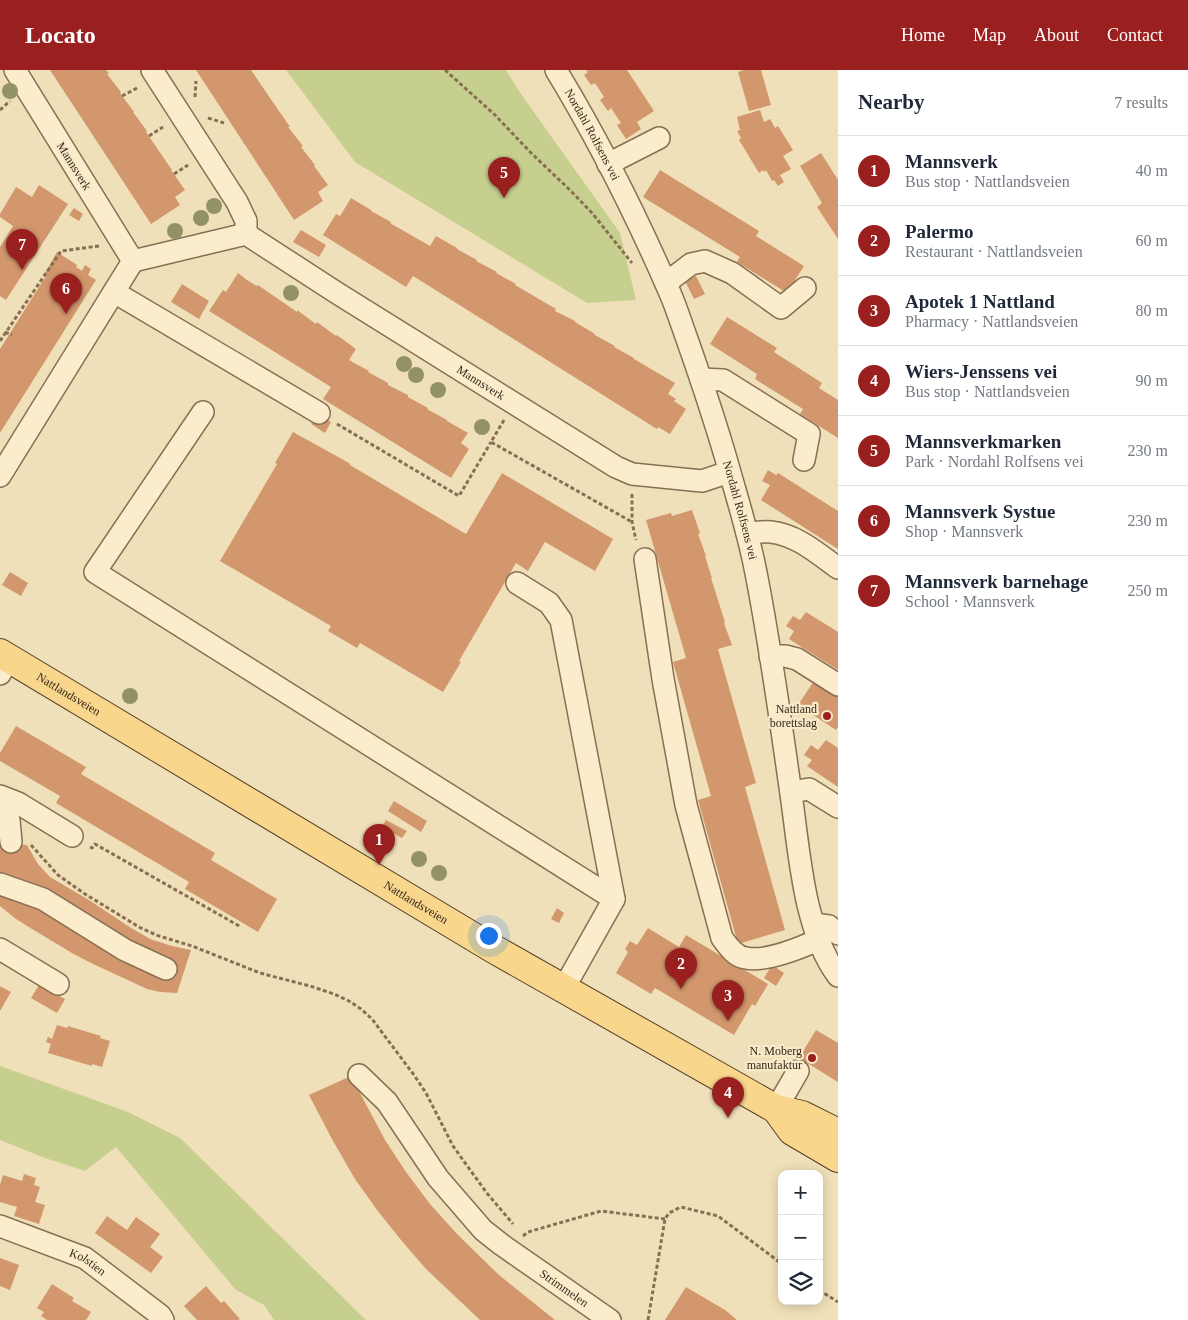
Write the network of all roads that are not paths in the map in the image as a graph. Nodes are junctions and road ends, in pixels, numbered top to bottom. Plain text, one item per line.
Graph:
1 (15, 70) edge
2 (152, 70) edge
3 (556, 70) edge
4 (660, 138) dead end
5 (608, 164) junction
6 (246, 234) junction
7 (133, 261) junction
8 (666, 283) junction
9 (805, 288) dead end
10 (114, 292) junction
11 (701, 379) junction
12 (203, 412) dead end
13 (319, 413) road end
14 (804, 460) dead end
15 (730, 472) junction
16 (0, 476) edge
17 (747, 533) junction
18 (645, 559) road end
19 (838, 568) edge
20 (517, 583) dead end
21 (770, 656) junction
22 (3, 662) edge
23 (838, 685) edge
24 (791, 792) junction
25 (0, 796) edge
26 (838, 807) edge
27 (5, 811) edge
28 (72, 836) road end
29 (11, 842) dead end
30 (0, 884) edge
31 (614, 899) junction
32 (823, 933) edge
33 (0, 949) edge
34 (166, 969) dead end
35 (838, 976) edge
36 (58, 984) dead end
37 (564, 988) junction
38 (798, 1071) dead end
39 (359, 1075) dead end
40 (776, 1109) junction
41 (838, 1133) edge
42 (838, 1158) edge
43 (0, 1226) edge
44 (163, 1320) edge
45 (610, 1320) edge

1 - 7 street, Mannsverk
2 - 6 street
3 - 5 street, Nordahl Rolfsens vei
4 - 5 street
5 - 8 street, Nordahl Rolfsens vei
6 - 7 street
6 - 15 street, Mannsverk
7 - 10 street
8 - 9 street
8 - 11 street, Nordahl Rolfsens vei
10 - 13 street
10 - 16 street
11 - 14 street
11 - 15 street, Nordahl Rolfsens vei
12 - 31 street
15 - 17 street, Nordahl Rolfsens vei
17 - 19 street
17 - 21 street, Nordahl Rolfsens vei
18 - 32 street
20 - 31 street
21 - 23 street
21 - 24 street, Nordahl Rolfsens vei
22 - 37 main road, Nattlandsveien
24 - 26 street
24 - 32 street, Nordahl Rolfsens vei
25 - 28 street
27 - 29 street
30 - 34 street
31 - 37 street
32 - 35 street, Nordahl Rolfsens vei
33 - 36 street
37 - 40 main road, Nattlandsveien
38 - 40 street
39 - 45 street, Strimmelen
40 - 41 main road, Nattlandsveien
40 - 42 main road, Nattlandsveien
43 - 44 street, Kolstien

